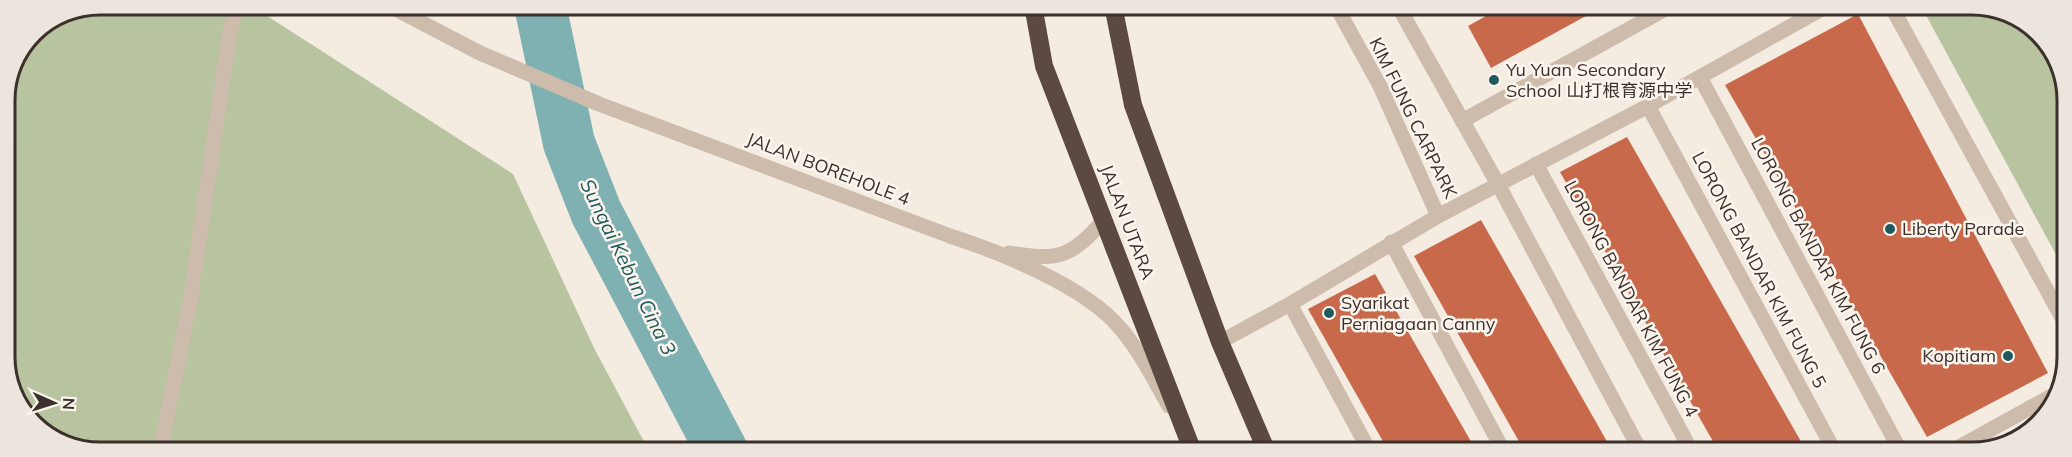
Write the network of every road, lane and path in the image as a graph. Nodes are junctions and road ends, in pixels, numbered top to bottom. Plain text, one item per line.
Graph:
1 (235, 15) edge
2 (407, 15) edge
3 (1035, 15) edge
4 (1115, 15) edge
5 (1341, 15) edge
6 (1403, 15) edge
7 (1655, 15) edge
8 (1811, 15) edge
9 (1896, 15) edge
10 (1700, 77) junction
11 (1648, 106) junction
12 (1462, 121) junction
13 (1536, 164) junction
14 (1498, 186) junction
15 (1438, 216) junction
16 (1104, 220) junction
17 (1391, 242) junction
18 (997, 251) junction
19 (1290, 304) junction
20 (2057, 309) edge
21 (1220, 342) junction
22 (2046, 399) edge
23 (162, 442) edge
24 (1188, 442) edge
25 (1189, 442) edge
26 (1263, 442) edge
27 (1365, 442) edge
28 (1499, 442) edge
29 (1636, 442) edge
30 (1687, 442) edge
31 (1830, 442) edge
32 (1896, 442) edge
33 (1968, 442) edge

1 - 23 street
2 - 18 street, JALAN BOREHOLE 4
3 - 16 highway, JALAN UTARA
4 - 21 highway
5 - 15 street, KIM FUNG CARPARK
6 - 12 street
7 - 12 street
8 - 10 street
9 - 20 street
10 - 11 street
10 - 32 street, LORONG BANDAR KIM FUNG 6
11 - 13 street
11 - 31 street, LORONG BANDAR KIM FUNG 5
12 - 14 street
13 - 14 street
13 - 30 street, LORONG BANDAR KIM FUNG 4
14 - 15 street
14 - 29 street
15 - 17 street
16 - 18 street
16 - 25 highway, JALAN UTARA
17 - 19 street
17 - 28 street
18 - 24 street, JALAN BOREHOLE 4
19 - 21 street
19 - 27 street
21 - 26 highway
22 - 33 street

